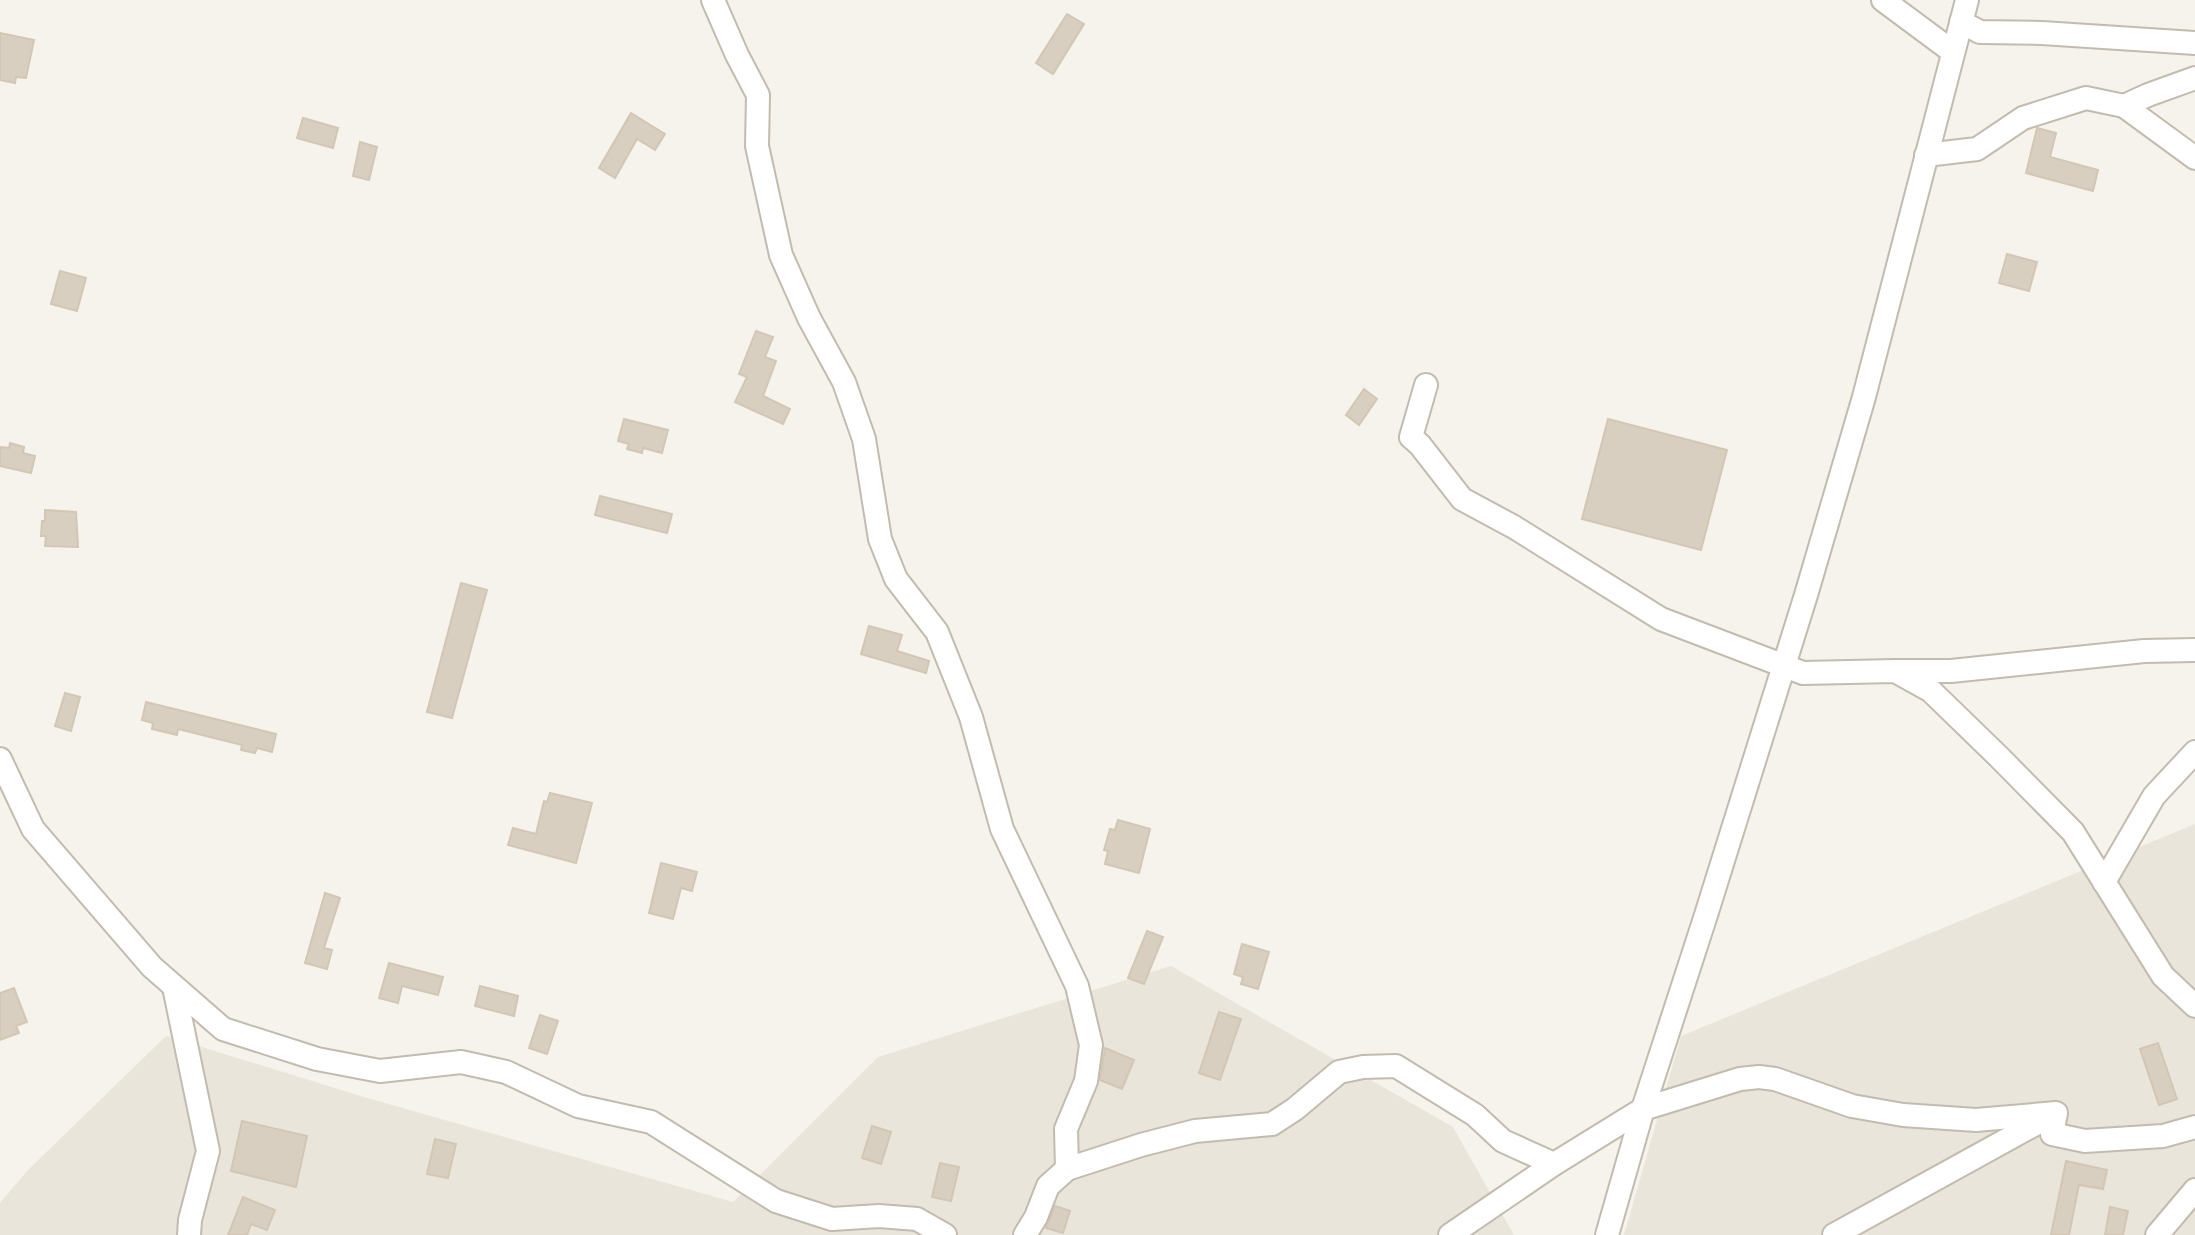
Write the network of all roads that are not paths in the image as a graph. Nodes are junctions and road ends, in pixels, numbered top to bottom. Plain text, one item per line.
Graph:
1 (713, 0) edge
2 (1883, 0) edge
3 (1967, 0) edge
4 (1961, 22) junction
5 (2195, 43) edge
6 (1953, 52) junction
7 (2195, 78) edge
8 (2124, 106) junction
9 (1926, 155) junction
10 (2195, 158) edge
11 (1426, 385) dead end
12 (2195, 650) edge
13 (1783, 666) junction
14 (1895, 671) junction
15 (2195, 752) edge
16 (0, 759) edge
17 (2104, 882) junction
18 (174, 987) junction
19 (2195, 1006) edge
20 (1643, 1109) junction
21 (2056, 1113) junction
22 (2195, 1127) edge
23 (1554, 1164) junction
24 (1067, 1169) junction
25 (2195, 1190) edge
26 (189, 1235) edge
27 (945, 1235) edge
28 (1025, 1235) edge
29 (1450, 1235) edge
30 (1607, 1235) edge
31 (1834, 1235) edge
32 (2157, 1235) edge

1 - 24 street
2 - 6 street
3 - 4 street
4 - 5 street
4 - 6 street
6 - 9 street
7 - 8 street
8 - 9 street
8 - 10 street
9 - 13 street
11 - 13 street
12 - 14 street
13 - 14 street
13 - 20 street
14 - 17 street
15 - 17 street
16 - 18 street
17 - 19 street
18 - 26 street
18 - 27 street
20 - 21 street
20 - 23 street
20 - 30 street
21 - 22 street
21 - 31 street
23 - 24 street
23 - 29 street
24 - 28 street
25 - 32 street

